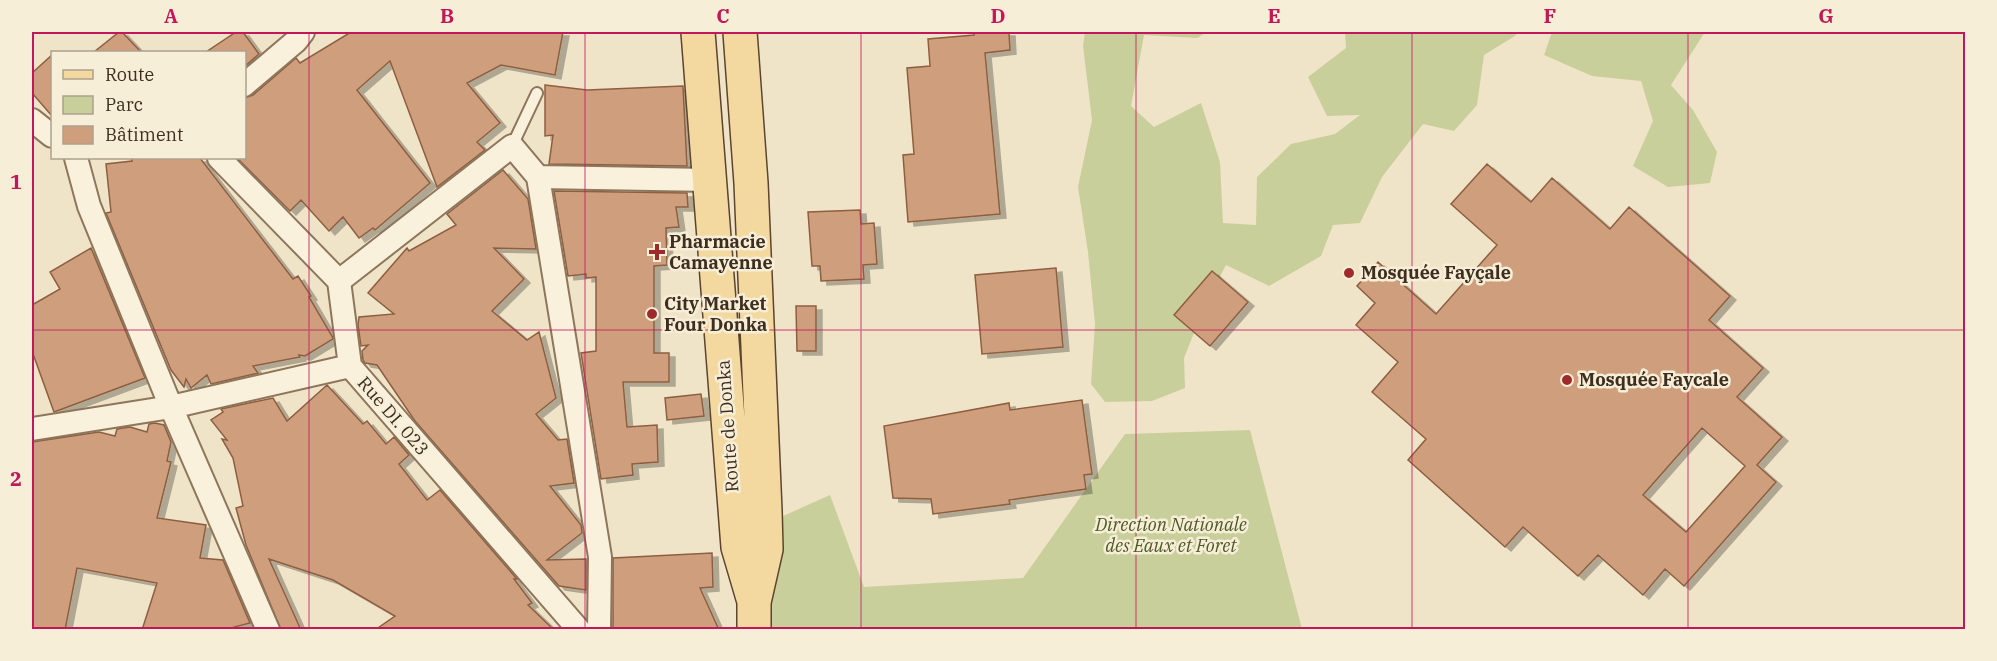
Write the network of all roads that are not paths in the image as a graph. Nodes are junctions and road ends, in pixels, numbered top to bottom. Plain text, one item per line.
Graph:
1 (303, 32) edge
2 (698, 32) edge
3 (740, 32) edge
4 (246, 82) edge
5 (537, 93) dead end
6 (32, 120) edge
7 (51, 135) edge
8 (512, 146) junction
9 (76, 159) edge
10 (220, 159) edge
11 (538, 177) junction
12 (709, 180) junction
13 (339, 281) junction
14 (350, 366) junction
15 (171, 407) junction
16 (32, 429) edge
17 (754, 616) edge
18 (268, 630) edge
19 (579, 630) edge
20 (599, 630) edge

1 - 4 street
2 - 12 main road, Route de Donka
3 - 17 main road, Route de Donka
5 - 8 lane
6 - 7 street
8 - 11 street
8 - 13 street
9 - 15 street
10 - 13 street
11 - 12 street
11 - 20 street
12 - 17 main road, Route de Donka
13 - 14 street
14 - 15 street, Rue DI. 023
14 - 19 street, Rue DI. 023
15 - 16 street, Rue DI. 023
15 - 18 street

